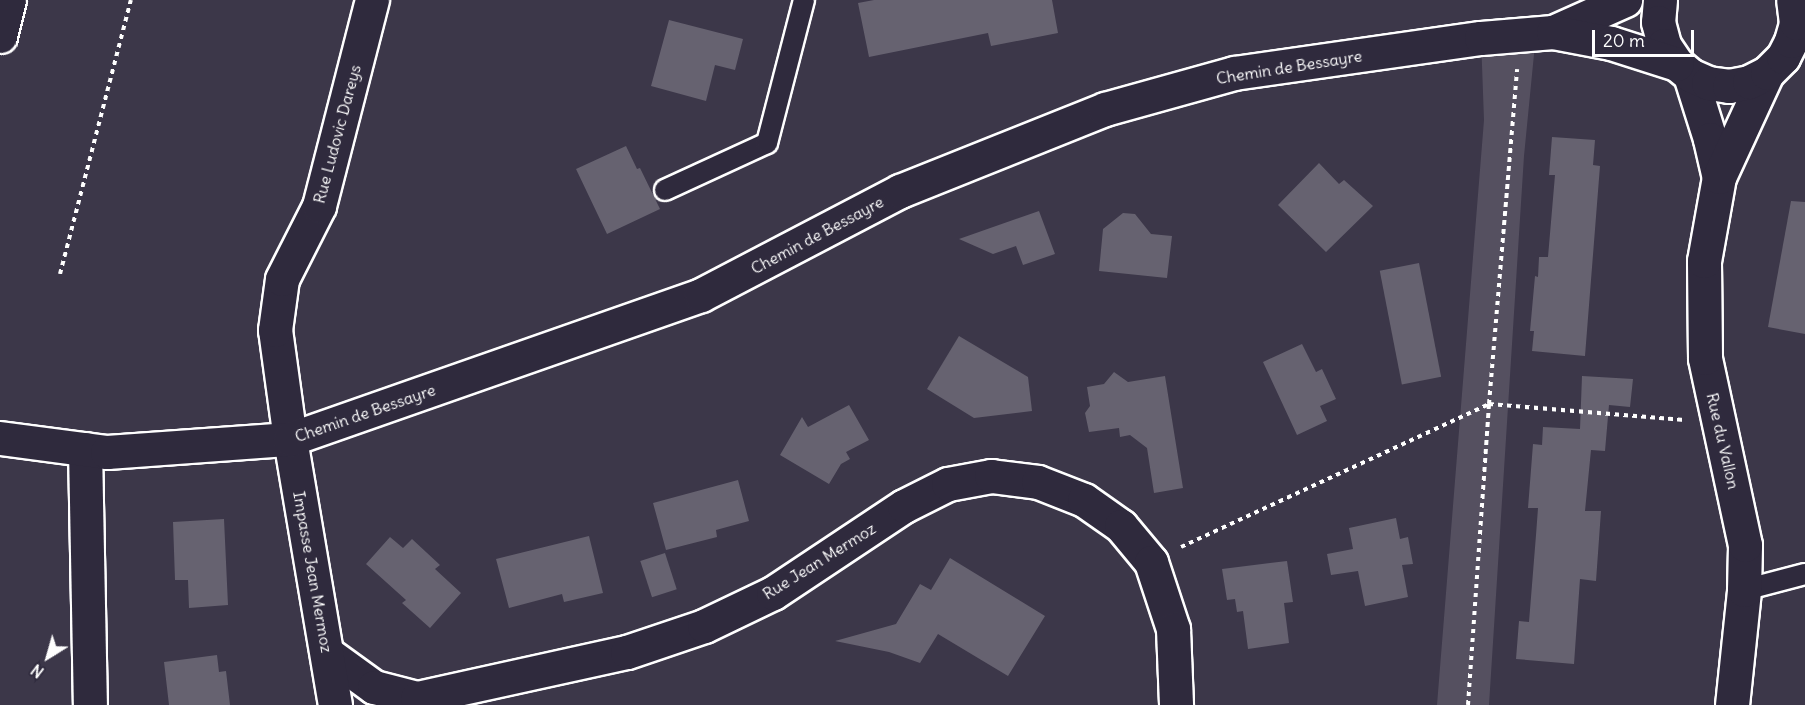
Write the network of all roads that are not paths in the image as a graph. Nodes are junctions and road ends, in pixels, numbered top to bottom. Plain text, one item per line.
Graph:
1 (9, 0) edge
2 (372, 0) edge
3 (804, 0) edge
4 (1625, 0) edge
5 (1660, 0) edge
6 (1793, 0) edge
7 (1554, 32) junction
8 (0, 36) edge
9 (1785, 61) edge
10 (1683, 70) junction
11 (1719, 177) junction
12 (665, 190) dead end
13 (0, 438) edge
14 (290, 439) junction
15 (85, 449) junction
16 (1805, 574) edge
17 (1744, 590) junction
18 (327, 653) junction
19 (90, 705) edge
20 (335, 705) edge
21 (1176, 705) edge
22 (1732, 705) edge

1 - 8 street
2 - 14 street, Rue Ludovic Dareys
3 - 12 lane
4 - 7 street, Chemin de Bessayre
5 - 10 street, Rue du Vallon
6 - 9 street, Rue du Vallon
7 - 10 street, Chemin de Bessayre
7 - 14 street, Chemin de Bessayre
9 - 10 street, Chemin de Bessayre
9 - 11 street, Rue du Vallon
10 - 11 street, Rue du Vallon
11 - 17 street, Rue du Vallon
13 - 15 street, Chemin de Bessayre
14 - 15 street, Chemin de Bessayre
14 - 18 street, Impasse Jean Mermoz
15 - 19 street
16 - 17 lane
17 - 22 street, Rue du Vallon
18 - 20 street, Impasse Jean Mermoz
18 - 21 street, Rue Jean Mermoz

